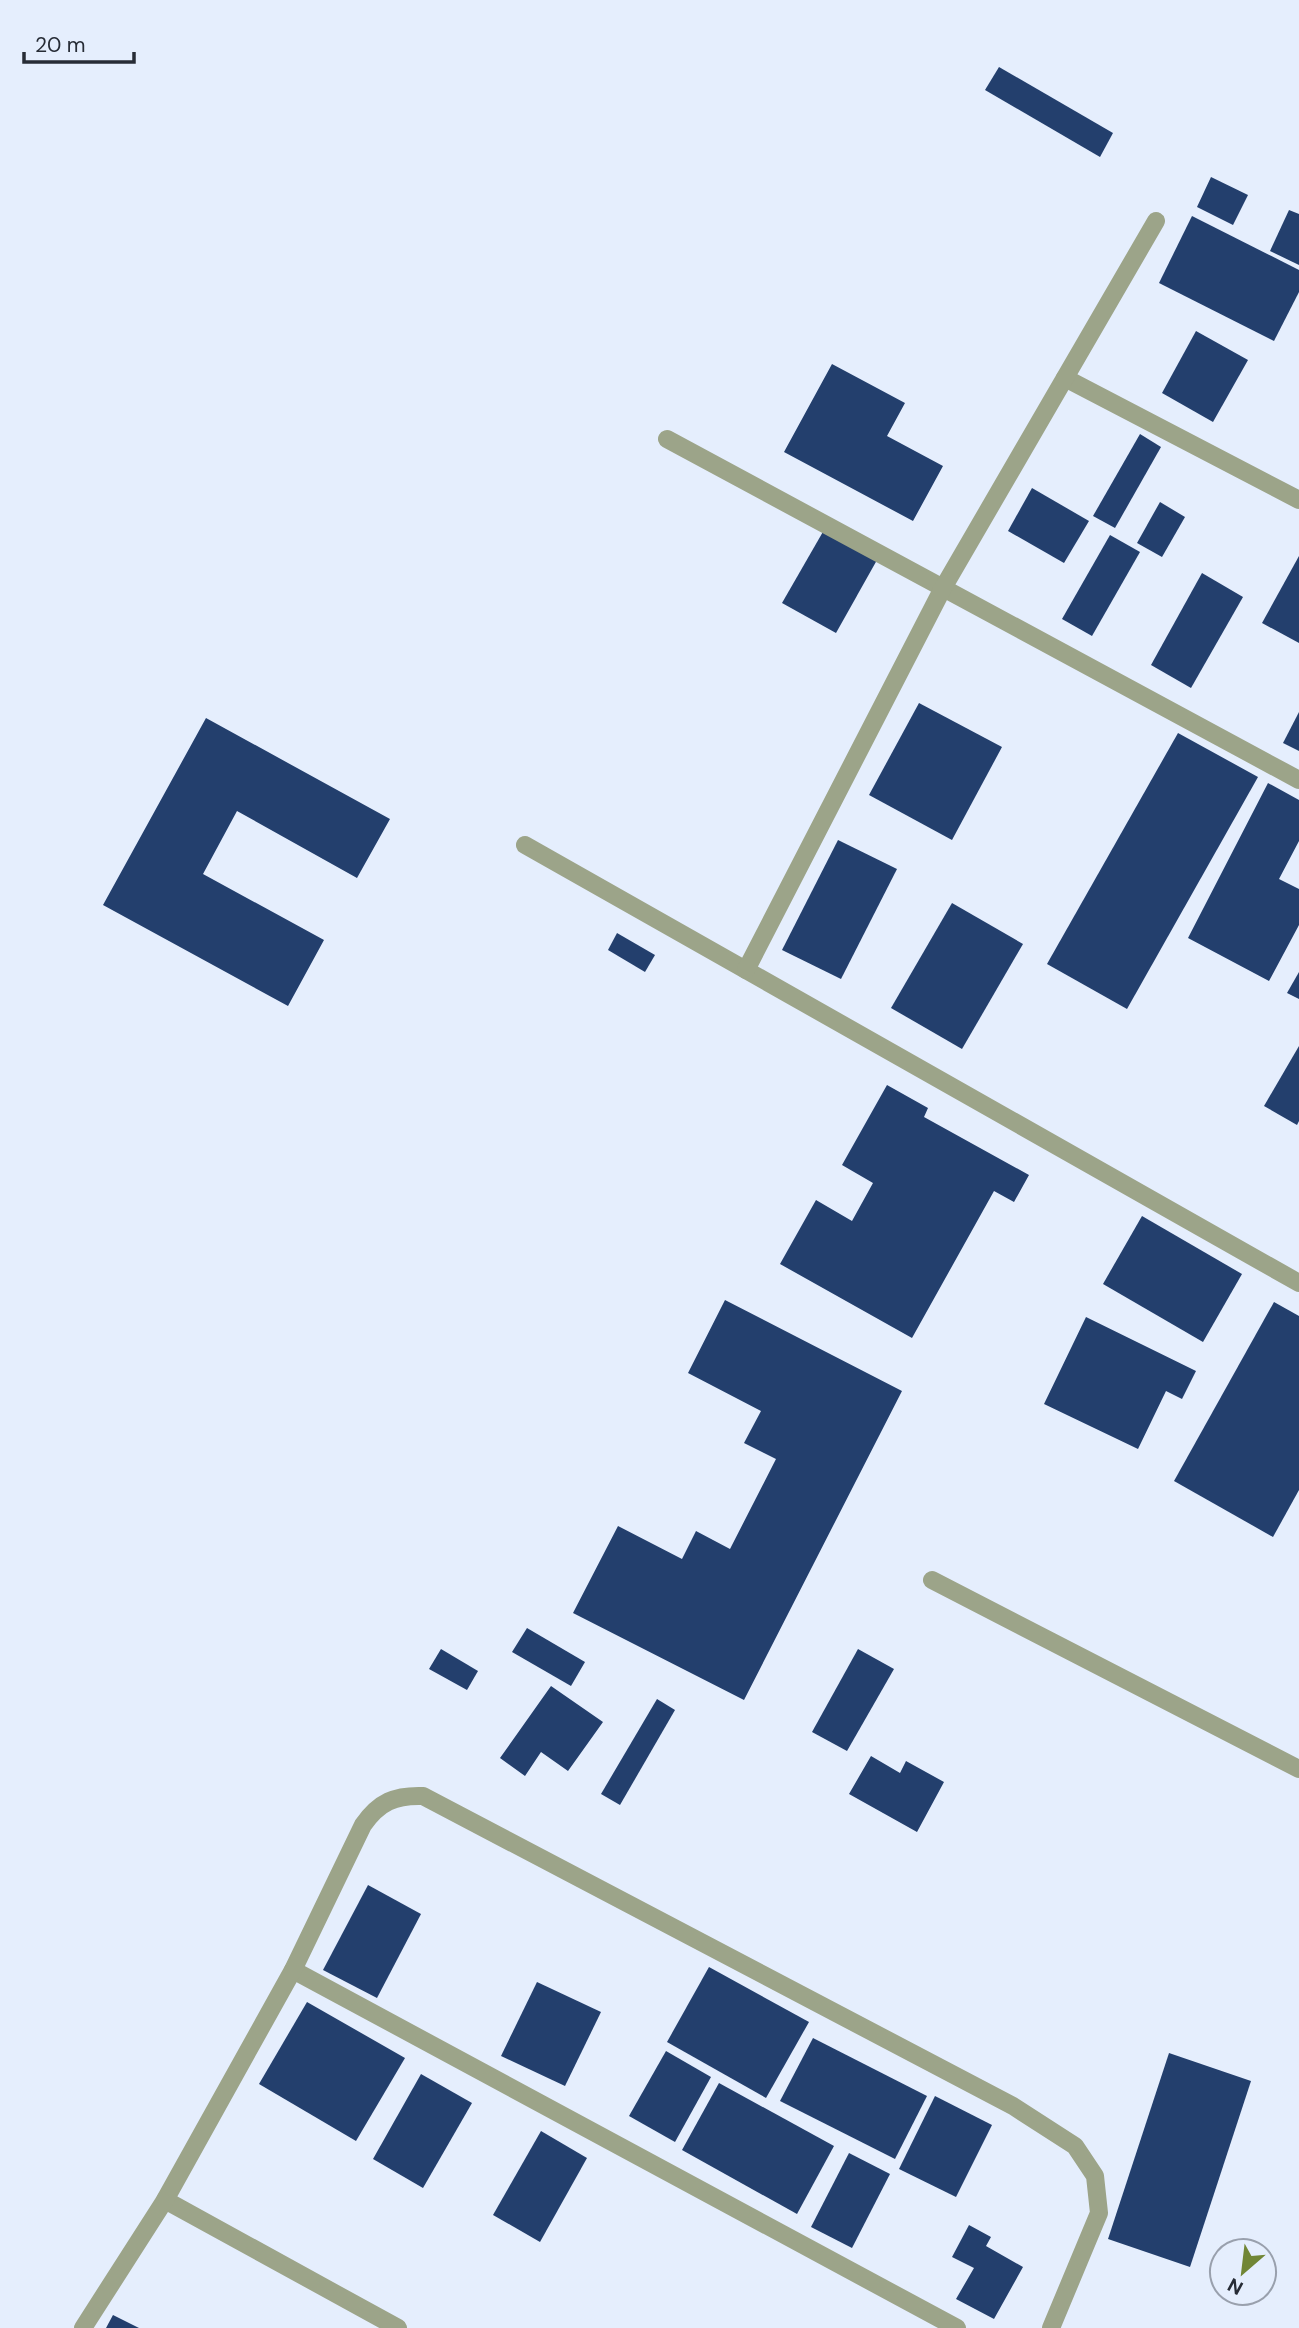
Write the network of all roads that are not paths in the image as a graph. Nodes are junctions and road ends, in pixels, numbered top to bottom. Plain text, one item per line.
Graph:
1 (1156, 221) dead end
2 (1065, 378) junction
3 (667, 439) dead end
4 (1299, 500) edge
5 (943, 588) junction
6 (1299, 780) edge
7 (525, 845) dead end
8 (746, 970) junction
9 (1299, 1283) edge
10 (932, 1580) dead end
11 (1299, 1769) edge
12 (293, 1970) junction
13 (165, 2200) junction
14 (83, 2328) edge
15 (397, 2328) edge
16 (957, 2328) edge
17 (1051, 2328) edge

1 - 2 street
2 - 4 street
2 - 5 street
3 - 5 street
5 - 6 street
5 - 8 street
7 - 8 street
8 - 9 street
10 - 11 street
12 - 13 street
12 - 16 street
12 - 17 street
13 - 14 street
13 - 15 street

